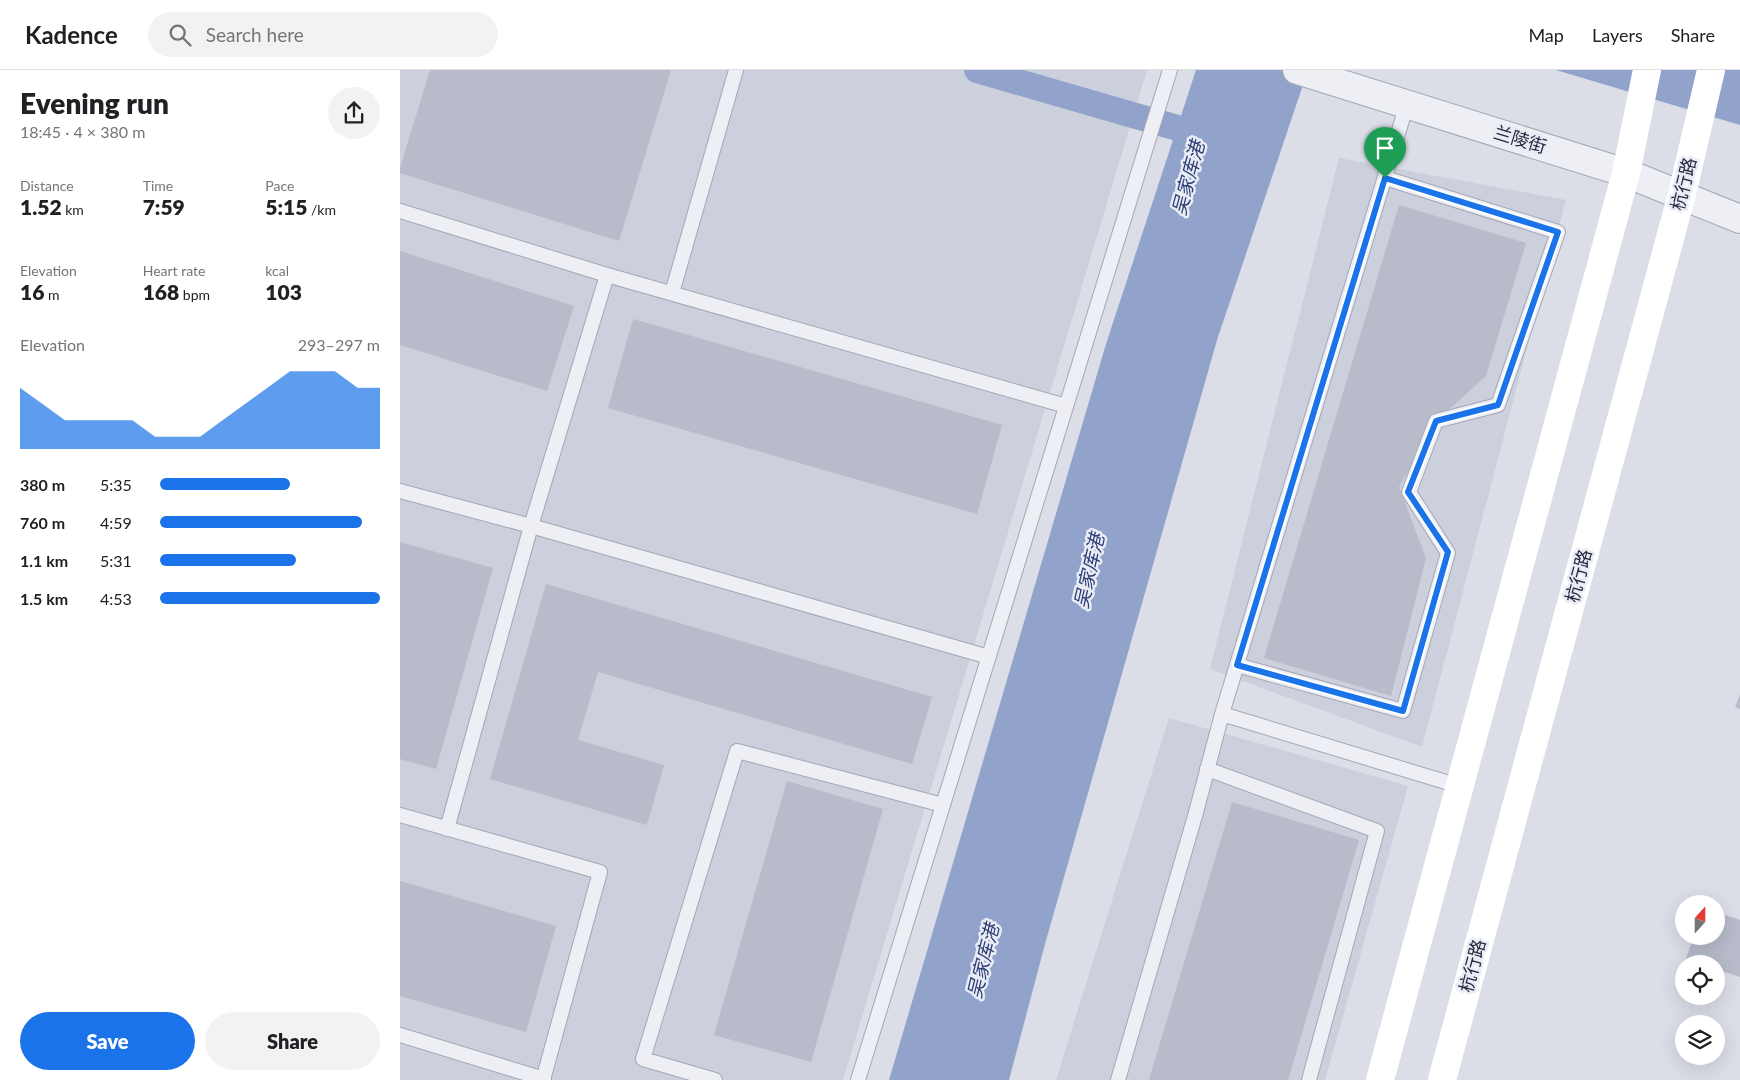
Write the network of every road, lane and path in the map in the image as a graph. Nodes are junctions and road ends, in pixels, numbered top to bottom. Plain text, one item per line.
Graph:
1 (736, 70) edge
2 (1170, 70) edge
3 (1297, 70) edge
4 (1647, 70) edge
5 (1711, 70) edge
6 (1407, 104) junction
7 (1626, 173) junction
8 (1385, 178) junction
9 (1682, 194) junction
10 (400, 211) edge
11 (1740, 219) edge
12 (607, 275) junction
13 (672, 293) junction
14 (1066, 406) junction
15 (400, 491) edge
16 (531, 526) junction
17 (989, 657) junction
18 (1237, 665) junction
19 (1222, 714) junction
20 (1207, 770) junction
21 (1459, 786) junction
22 (943, 805) junction
23 (400, 816) edge
24 (447, 829) junction
25 (400, 1035) edge
26 (543, 1079) edge
27 (715, 1080) edge
28 (858, 1080) edge
29 (1118, 1080) edge
30 (1309, 1080) edge
31 (1380, 1080) edge
32 (1442, 1080) edge

1 - 13 lane
2 - 14 lane
3 - 6 street, 兰陵街
4 - 7 main road
5 - 9 main road, 杭行路
6 - 7 street, 兰陵街
6 - 8 lane
7 - 9 street, 兰陵街
7 - 21 main road
8 - 18 lane
8 - 18 lane
9 - 11 street, 兰陵街
9 - 32 main road, 杭行路
10 - 12 lane
12 - 13 lane
12 - 16 lane
13 - 14 lane
14 - 17 lane
15 - 16 lane
16 - 17 lane
16 - 24 lane
17 - 22 lane
18 - 19 lane
19 - 20 lane
19 - 21 lane
20 - 29 lane
20 - 30 lane
21 - 31 main road
22 - 27 lane
22 - 28 lane
23 - 24 lane
24 - 26 lane
25 - 26 lane

